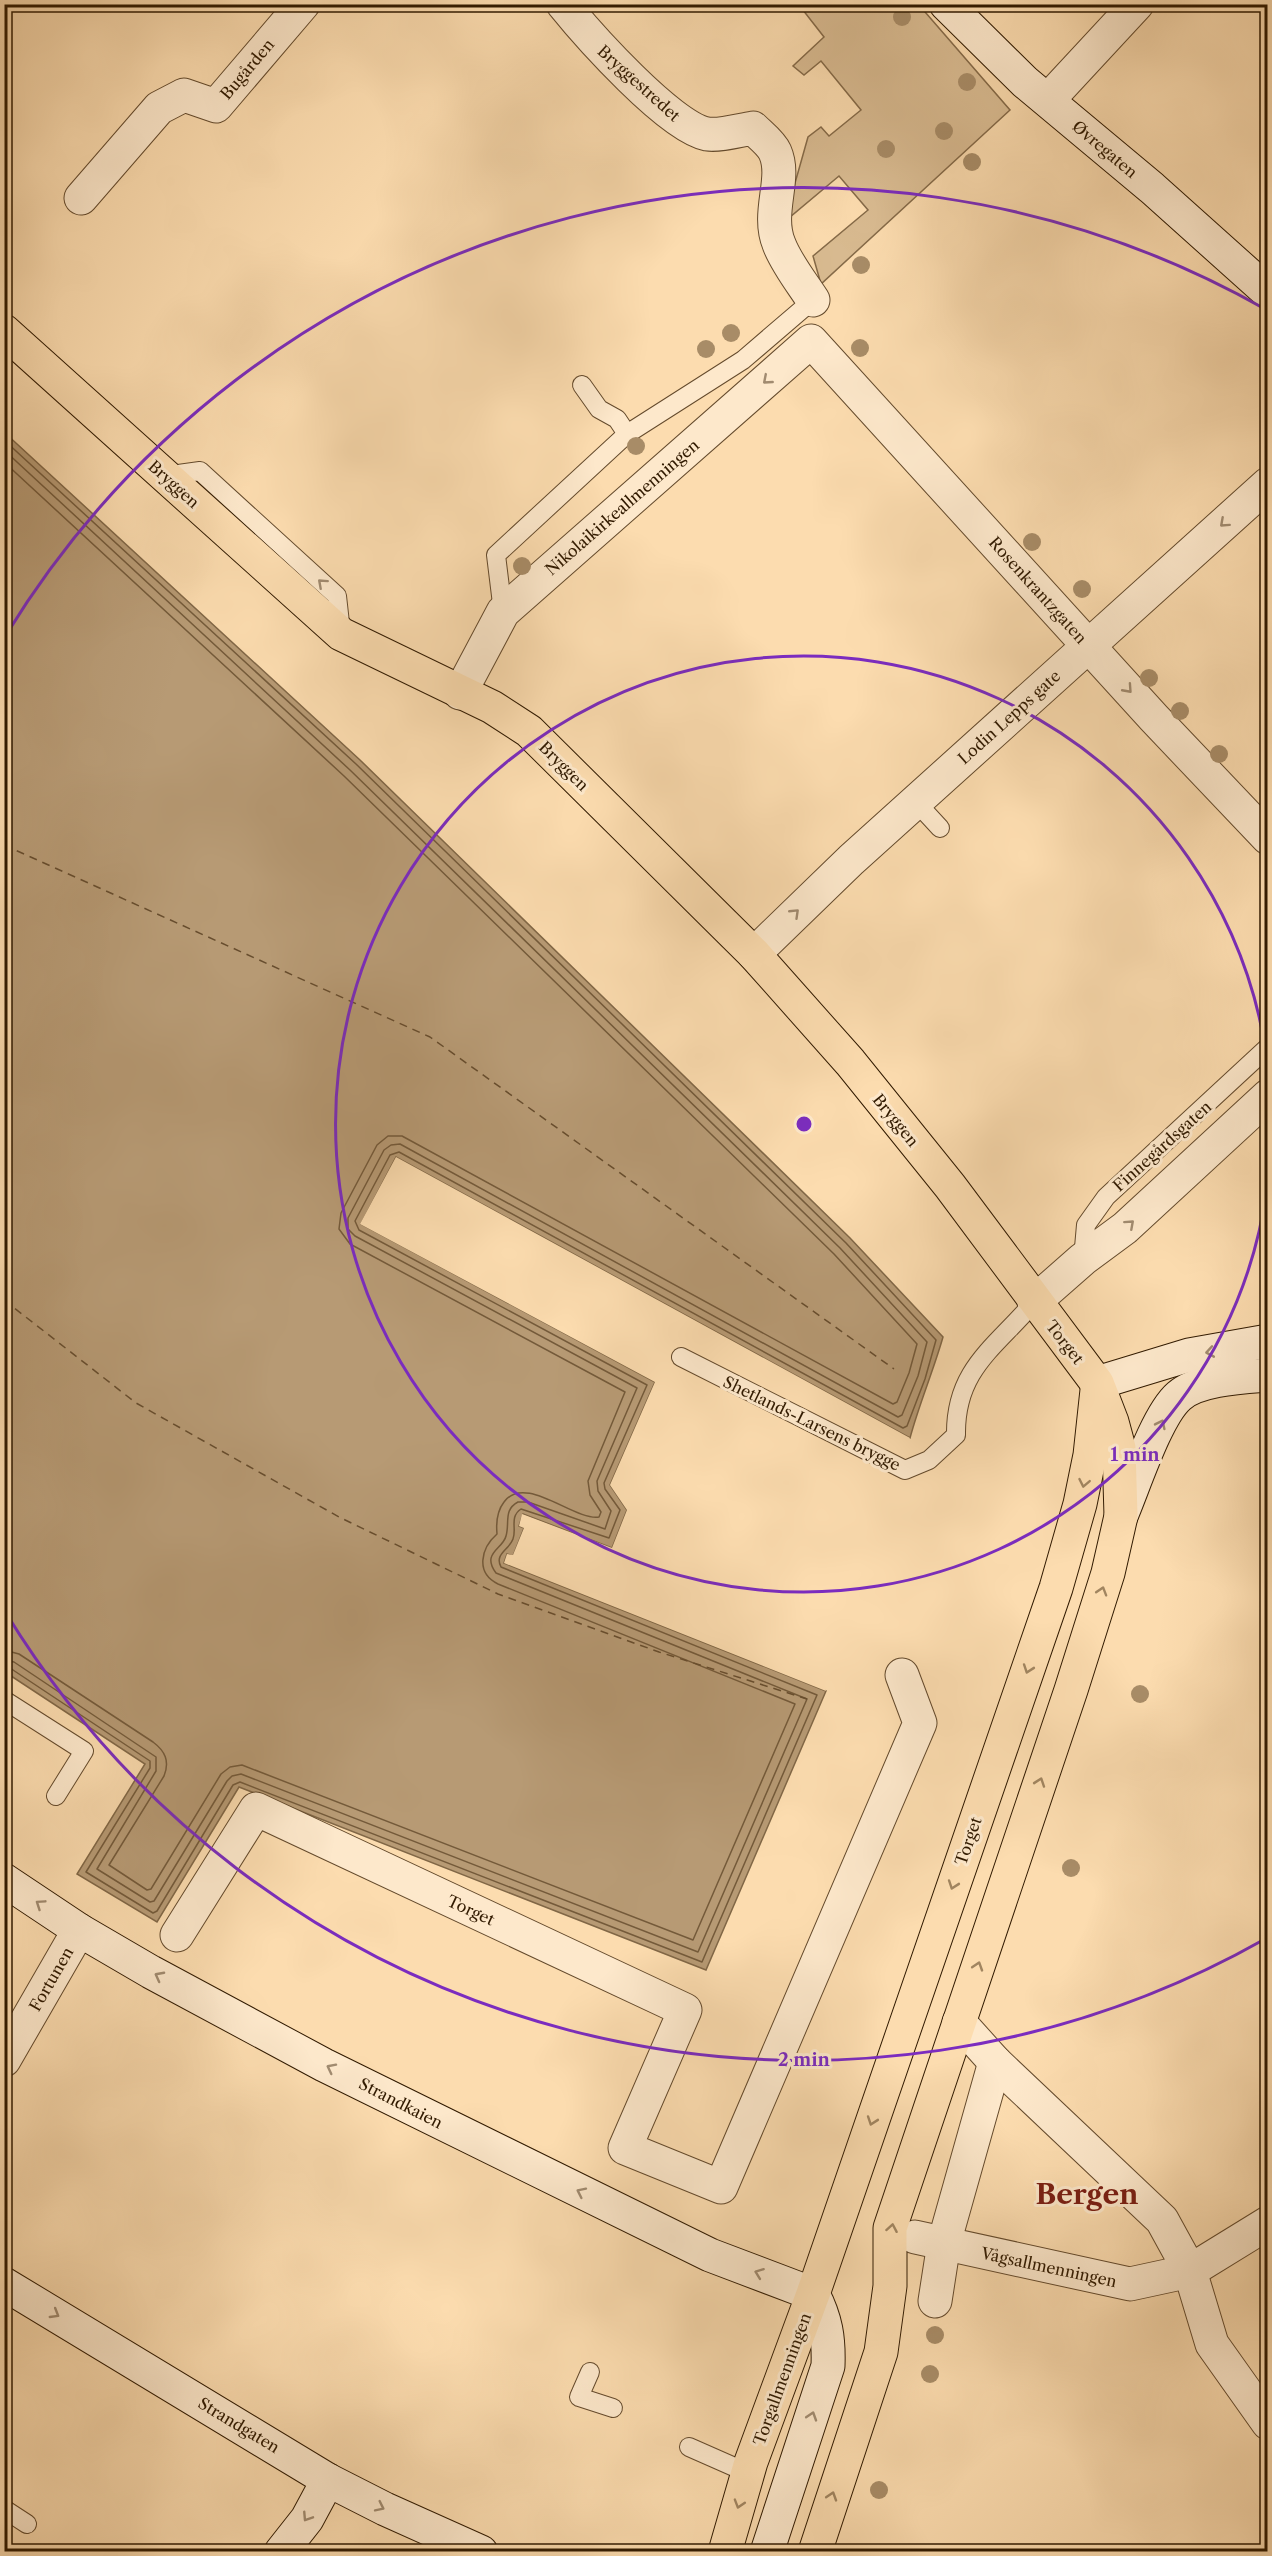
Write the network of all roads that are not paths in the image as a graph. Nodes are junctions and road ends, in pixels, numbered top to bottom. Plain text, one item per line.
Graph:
1 (303, 4) edge
2 (563, 4) edge
3 (946, 4) edge
4 (1137, 4) edge
5 (1048, 100) junction
6 (81, 198) dead end
7 (1268, 292) edge
8 (813, 300) joint
9 (4, 331) edge
10 (811, 341) joint
11 (582, 385) dead end
12 (627, 434) junction
13 (1268, 484) edge
14 (503, 612) junction
15 (1089, 646) junction
16 (460, 693) junction
17 (916, 802) junction
18 (940, 828) dead end
19 (1268, 838) edge
20 (753, 954) junction
21 (1268, 1047) edge
22 (1268, 1096) edge
23 (1083, 1259) junction
24 (1034, 1302) junction
25 (1268, 1341) edge
26 (681, 1357) dead end
27 (1268, 1375) edge
28 (1097, 1383) junction
29 (1121, 1516) junction
30 (902, 1675) dead end
31 (4, 1700) edge
32 (56, 1796) dead end
33 (4, 1880) edge
34 (79, 1930) junction
35 (177, 1935) dead end
36 (959, 2022) junction
37 (4, 2060) edge
38 (995, 2061) junction
39 (1268, 2223) edge
40 (930, 2240) junction
41 (1190, 2271) junction
42 (4, 2284) edge
43 (813, 2294) junction
44 (935, 2301) dead end
45 (590, 2372) dead end
46 (613, 2408) dead end
47 (1268, 2422) edge
48 (689, 2447) dead end
49 (748, 2473) junction
50 (328, 2480) junction
51 (4, 2509) edge
52 (27, 2524) dead end
53 (281, 2552) edge
54 (481, 2552) edge
55 (725, 2552) edge
56 (768, 2552) edge
57 (815, 2552) edge

1 - 6 street, Bugården
2 - 8 street, Bryggestredet
3 - 5 street, Øvregaten
4 - 5 street
5 - 7 street, Øvregaten
8 - 12 lane
9 - 16 main road, Bryggen
10 -> 14 street, Nikolaikirkeallmenningen
10 - 15 street, Rosenkrantzgaten
11 - 12 lane
12 - 14 lane
13 -> 15 street, Lodin Lepps gate
14 - 16 street, Nikolaikirkeallmenningen
15 - 17 street, Lodin Lepps gate
15 -> 19 street, Rosenkrantzgaten
16 - 20 main road, Bryggen
17 - 18 lane
20 -> 17 street, Lodin Lepps gate
20 - 24 main road, Bryggen
21 - 23 lane, Finnegårdsgaten
23 -> 22 street, Finnegårdsgaten
23 - 24 street, Finnegårdsgaten
24 - 26 lane, Shetlands-Larsens brygge
24 - 28 main road, Torget
25 -> 28 street
29 -> 27 street
28 - 29 main road, Torget
28 -> 43 main road, Torget
36 -> 29 main road, Torget
30 - 35 street, Torget
31 - 32 lane
34 -> 33 street, Strandkaien
34 - 37 street, Fortunen
43 -> 34 street, Strandkaien
36 - 38 street
57 -> 36 main road, Torget
38 - 40 street
38 - 41 street
39 - 41 street, Vågsallmenningen
40 - 41 street, Vågsallmenningen
40 - 44 street
41 - 47 street
42 -> 50 street, Strandgaten
43 - 49 main road, Torgallmenningen
56 -> 43 street, Torgallmenningen
45 - 46 lane
48 - 49 lane
49 -> 55 main road, Torgallmenningen
50 -> 53 street
50 -> 54 street, Strandgaten
51 - 52 lane

